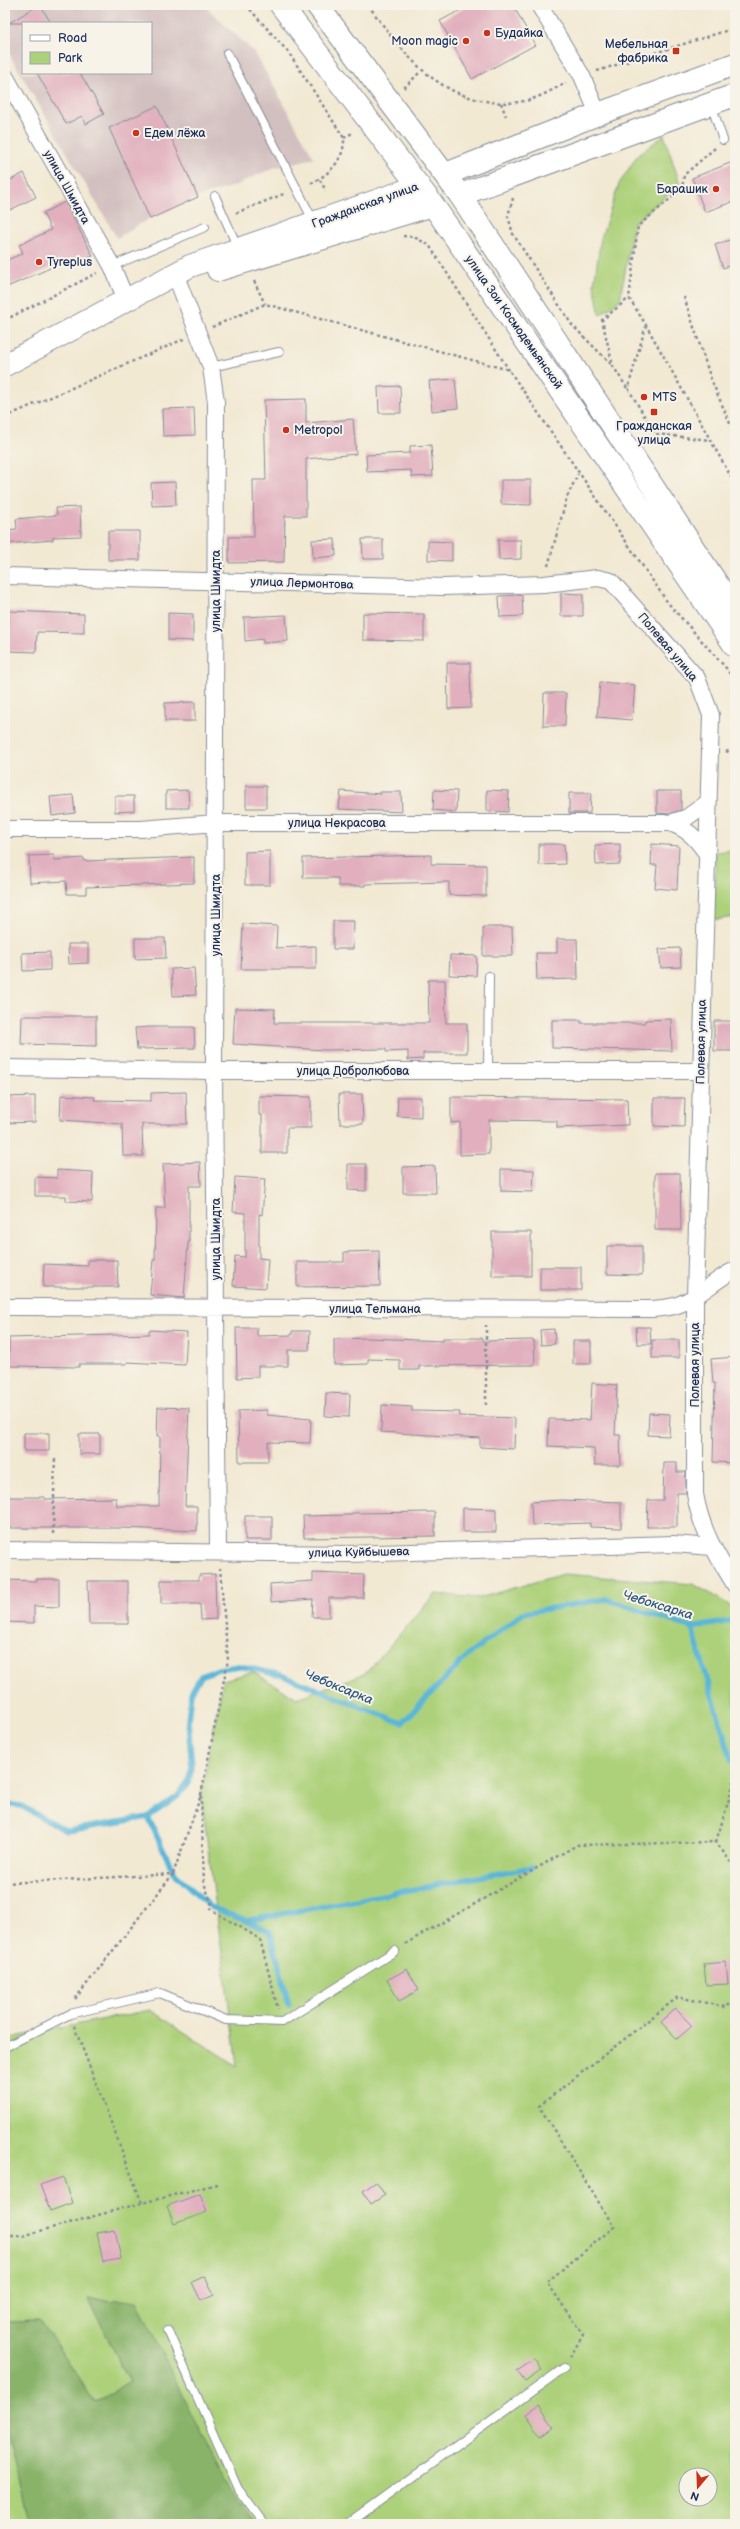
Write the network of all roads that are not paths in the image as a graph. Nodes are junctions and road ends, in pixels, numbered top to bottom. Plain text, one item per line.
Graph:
1 (281, 5) edge
2 (317, 5) edge
3 (539, 5) edge
4 (227, 53) dead end
5 (735, 64) edge
6 (5, 76) edge
7 (735, 95) edge
8 (711, 103) junction
9 (598, 114) junction
10 (723, 140) road end
11 (446, 174) junction
12 (419, 186) junction
13 (460, 195) junction
14 (215, 196) dead end
15 (433, 205) junction
16 (314, 223) junction
17 (205, 227) dead end
18 (240, 255) junction
19 (112, 266) junction
20 (179, 284) junction
21 (126, 300) junction
22 (279, 352) dead end
23 (5, 365) edge
24 (211, 367) junction
25 (5, 576) edge
26 (598, 578) joint
27 (216, 581) junction
28 (735, 612) edge
29 (735, 646) edge
30 (707, 803) junction
31 (216, 823) junction
32 (670, 823) junction
33 (5, 829) edge
34 (705, 851) junction
35 (489, 976) dead end
36 (5, 1068) edge
37 (214, 1071) junction
38 (488, 1071) junction
39 (701, 1071) junction
40 (735, 1270) edge
41 (695, 1297) junction
42 (5, 1307) edge
43 (216, 1309) junction
44 (712, 1547) junction
45 (5, 1550) edge
46 (218, 1552) junction
47 (735, 1585) edge
48 (395, 1951) road end
49 (5, 2047) edge
50 (168, 2331) dead end
51 (564, 2368) road end
52 (264, 2524) edge
53 (348, 2524) edge

1 - 12 main road, улица Зои Космодемьянской
2 - 11 main road, улица Зои Космодемьянской
3 - 9 street
4 - 16 lane
5 - 9 main road, Гражданская улица
6 - 19 street, улица Шмидта
7 - 8 main road
8 - 10 lane
8 - 13 main road
9 - 11 main road, Гражданская улица
11 - 12 main road, Гражданская улица
11 - 13 main road, улица Зои Космодемьянской
12 - 15 main road, улица Зои Космодемьянской
12 - 16 main road, Гражданская улица
13 - 15 main road, Гражданская улица
13 - 28 main road, улица Зои Космодемьянской
14 - 18 lane
15 - 18 main road, Гражданская улица
15 - 29 main road, улица Зои Космодемьянской
16 - 18 main road, Гражданская улица
17 - 19 lane
18 - 20 main road
18 - 21 main road, Гражданская улица
19 - 21 street, улица Шмидта
20 - 21 main road
20 - 24 street, улица Шмидта
21 - 23 main road, Гражданская улица
22 - 24 lane
24 - 27 street, улица Шмидта
25 - 27 street, улица Лермонтова
26 - 27 street, улица Лермонтова
26 - 30 street, Полевая улица
27 - 31 street, улица Шмидта
30 - 32 street, улица Некрасова
30 - 34 street, Полевая улица
31 - 32 street, улица Некрасова
31 - 33 street, улица Некрасова
31 - 37 street, улица Шмидта
32 - 34 street, улица Некрасова
34 - 39 street, Полевая улица
35 - 38 lane
36 - 37 street, улица Добролюбова
37 - 38 street, улица Добролюбова
37 - 43 street, улица Шмидта
38 - 39 street, улица Добролюбова
39 - 41 street, Полевая улица
40 - 41 street, улица Тельмана
41 - 43 street, улица Тельмана
41 - 44 street, Полевая улица
42 - 43 street, улица Тельмана
43 - 46 street, улица Шмидта
44 - 46 street, улица Куйбышева
44 - 47 street, Полевая улица
45 - 46 street, улица Куйбышева
48 - 49 lane
50 - 52 lane
51 - 53 lane

